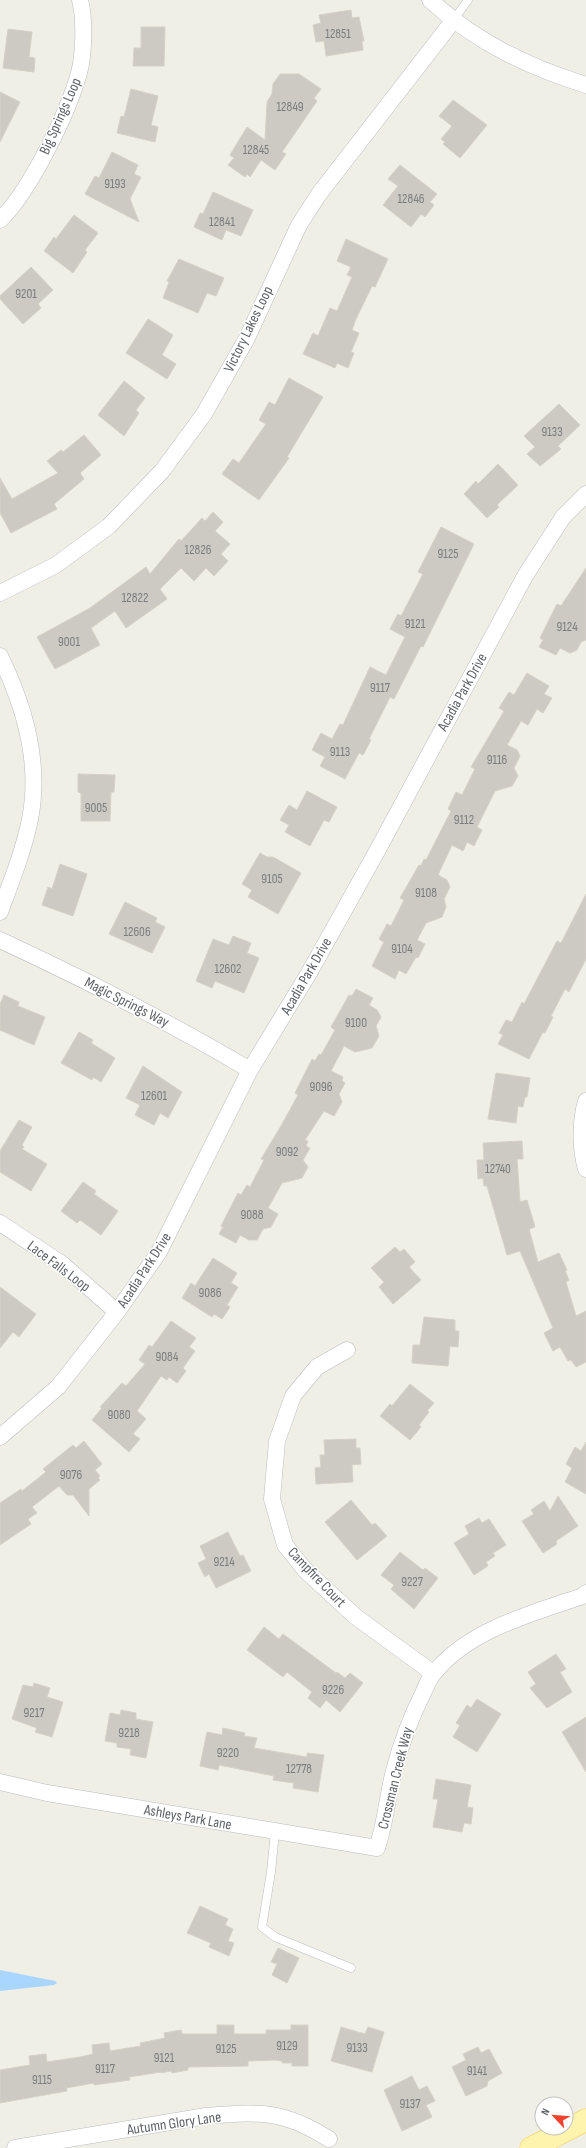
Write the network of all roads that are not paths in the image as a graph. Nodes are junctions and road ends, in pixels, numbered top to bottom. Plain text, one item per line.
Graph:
1 (80, 0) edge
2 (430, 0) edge
3 (468, 0) edge
4 (453, 21) junction
5 (586, 85) edge
6 (0, 220) edge
7 (586, 494) edge
8 (0, 593) edge
9 (0, 656) edge
10 (0, 912) edge
11 (0, 940) edge
12 (250, 1070) junction
13 (586, 1101) edge
14 (586, 1169) edge
15 (0, 1223) edge
16 (117, 1312) junction
17 (347, 1350) dead end
18 (0, 1438) edge
19 (585, 1597) edge
20 (433, 1673) junction
21 (0, 1782) edge
22 (274, 1832) junction
23 (377, 1848) joint
24 (352, 1968) dead end
25 (586, 2120) edge
26 (329, 2139) dead end
27 (15, 2148) edge
28 (531, 2148) edge

1 - 6 street, Big Springs Loop
2 - 4 street
3 - 4 lane
4 - 5 street
4 - 8 street, Victory Lakes Loop
7 - 12 street, Acadia Park Drive
9 - 10 street
11 - 12 street, Magic Springs Way
12 - 16 street, Acadia Park Drive
13 - 14 street
15 - 16 street, Lace Falls Loop
16 - 18 street, Acadia Park Drive
17 - 20 street, Campfire Court
19 - 20 street, Crossman Creek Way
20 - 23 street, Crossman Creek Way
21 - 22 street, Ashleys Park Lane
22 - 23 street, Ashleys Park Lane
22 - 24 lane
25 - 28 main road
26 - 27 street, Autumn Glory Lane

